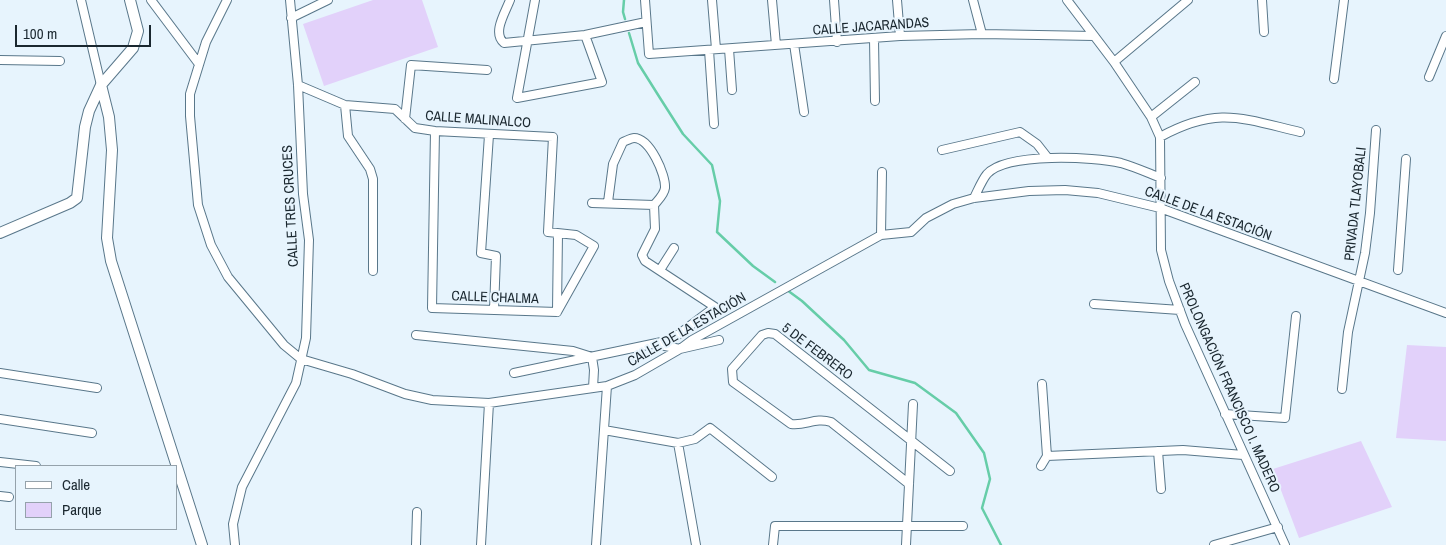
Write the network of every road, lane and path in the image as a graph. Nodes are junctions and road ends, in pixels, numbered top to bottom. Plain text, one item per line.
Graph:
1 (81, 0) edge
2 (130, 0) edge
3 (151, 0) edge
4 (227, 0) edge
5 (290, 0) edge
6 (328, 0) edge
7 (510, 0) edge
8 (535, 0) edge
9 (645, 0) edge
10 (712, 0) edge
11 (772, 0) edge
12 (834, 0) edge
13 (896, 0) edge
14 (973, 0) edge
15 (1067, 0) edge
16 (1188, 0) edge
17 (1262, 0) edge
18 (1344, 0) edge
19 (291, 18) junction
20 (646, 22) junction
21 (1264, 32) dead end
22 (982, 34) junction
23 (584, 35) junction
24 (900, 36) junction
25 (1094, 36) junction
26 (1446, 36) edge
27 (874, 39) junction
28 (837, 42) junction
29 (527, 43) junction
30 (794, 44) junction
31 (776, 45) junction
32 (729, 49) junction
33 (713, 50) junction
34 (1442, 56) edge
35 (0, 60) edge
36 (60, 61) dead end
37 (1114, 62) junction
38 (199, 64) junction
39 (487, 70) dead end
40 (1428, 77) dead end
41 (1334, 79) dead end
42 (1195, 82) dead end
43 (101, 85) junction
44 (298, 85) junction
45 (732, 90) dead end
46 (875, 101) dead end
47 (345, 106) junction
48 (804, 112) dead end
49 (1151, 117) junction
50 (405, 119) junction
51 (714, 124) dead end
52 (1376, 130) dead end
53 (435, 131) junction
54 (1300, 132) dead end
55 (489, 135) junction
56 (1160, 137) junction
57 (942, 150) dead end
58 (1048, 158) junction
59 (1406, 159) dead end
60 (882, 172) dead end
61 (1161, 178) junction
62 (974, 198) junction
63 (608, 202) junction
64 (592, 203) dead end
65 (654, 205) junction
66 (1160, 208) junction
67 (0, 233) edge
68 (558, 234) junction
69 (880, 235) junction
70 (674, 248) dead end
71 (660, 270) junction
72 (1398, 270) dead end
73 (373, 272) dead end
74 (1358, 280) junction
75 (1094, 304) dead end
76 (494, 310) junction
77 (1180, 310) junction
78 (557, 312) junction
79 (1446, 313) edge
80 (1296, 316) dead end
81 (416, 335) dead end
82 (719, 340) dead end
83 (654, 344) junction
84 (680, 349) junction
85 (592, 357) junction
86 (302, 359) junction
87 (0, 373) edge
88 (514, 373) dead end
89 (1042, 384) dead end
90 (607, 386) junction
91 (97, 388) dead end
92 (593, 388) junction
93 (1342, 388) dead end
94 (489, 403) junction
95 (913, 404) dead end
96 (1225, 414) junction
97 (0, 419) edge
98 (604, 430) junction
99 (92, 433) dead end
100 (912, 442) junction
101 (678, 443) junction
102 (1158, 451) junction
103 (1243, 455) junction
104 (1047, 456) junction
105 (0, 462) edge
106 (27, 465) edge
107 (176, 465) edge
108 (1041, 466) dead end
109 (178, 470) edge
110 (950, 470) dead end
111 (772, 477) dead end
112 (909, 484) junction
113 (1160, 489) dead end
114 (0, 496) edge
115 (9, 497) dead end
116 (417, 512) dead end
117 (963, 526) dead end
118 (906, 527) junction
119 (1278, 527) junction
120 (1214, 544) edge
121 (202, 545) edge
122 (235, 545) edge
123 (416, 545) edge
124 (481, 545) edge
125 (596, 545) edge
126 (696, 545) edge
127 (773, 545) edge
128 (906, 545) edge
129 (1285, 545) edge

1 - 43 street
2 - 43 street
3 - 38 street
4 - 38 street, CALLE DE LA ESTACIÓN
5 - 19 street, CALLE TRES CRUCES
6 - 19 street
7 - 29 street
8 - 29 street
9 - 20 street
10 - 33 street
11 - 31 street
12 - 28 street
13 - 24 street
14 - 22 street
15 - 25 street
16 - 37 street
17 - 21 street
18 - 41 street
19 - 44 street, CALLE TRES CRUCES
20 - 23 street
20 - 33 street, CALLE JACARANDAS
22 - 24 street, CALLE JACARANDAS
22 - 25 street, CALLE JACARANDAS
23 - 29 street
23 - 29 street
24 - 27 street, CALLE JACARANDAS
25 - 37 street
26 - 34 street
27 - 28 street, CALLE JACARANDAS
27 - 46 street
28 - 30 street, CALLE JACARANDAS
30 - 31 street, CALLE JACARANDAS
30 - 48 street
31 - 32 street, CALLE JACARANDAS
32 - 33 street, CALLE JACARANDAS
32 - 45 street
33 - 51 street
34 - 40 street
35 - 36 street
37 - 49 street
38 - 86 street, CALLE DE LA ESTACIÓN
39 - 50 street
42 - 49 street
43 - 67 street
43 - 107 street
44 - 47 street
44 - 86 street, CALLE TRES CRUCES
47 - 50 street, CALLE MALINALCO
47 - 73 street
49 - 56 street
50 - 53 street, CALLE MALINALCO
52 - 74 street, PRIVADA TLAYOBALI
53 - 55 street, CALLE MALINALCO
53 - 76 street, CALLE CHALMA
54 - 56 street
55 - 68 street, CALLE MALINALCO
55 - 76 street
56 - 61 street, PROLONGACIÓN FRANCISCO I. MADERO
57 - 58 street
58 - 61 street
58 - 62 street
59 - 72 street
60 - 69 street
61 - 66 street, PROLONGACIÓN FRANCISCO I. MADERO
62 - 66 street, CALLE DE LA ESTACIÓN
62 - 69 street, CALLE DE LA ESTACIÓN
63 - 64 street
63 - 65 street
63 - 65 street
65 - 71 street
66 - 74 street, CALLE DE LA ESTACIÓN
66 - 77 street, PROLONGACIÓN FRANCISCO I. MADERO
68 - 78 street
68 - 78 street
69 - 84 street, CALLE DE LA ESTACIÓN
70 - 71 street
71 - 83 street
74 - 79 street, CALLE DE LA ESTACIÓN
74 - 93 street, PRIVADA TLAYOBALI
75 - 77 street
76 - 78 street, CALLE CHALMA
77 - 96 street, PROLONGACIÓN FRANCISCO I. MADERO
80 - 96 street
81 - 85 street
82 - 84 street
83 - 84 street
83 - 85 street
84 - 90 street, CALLE DE LA ESTACIÓN
85 - 88 street
85 - 92 street
86 - 94 street, CALLE DE LA ESTACIÓN
86 - 122 street, CALLE TRES CRUCES
87 - 91 street
89 - 104 street
90 - 92 street, CALLE DE LA ESTACIÓN
90 - 98 street
92 - 94 street, CALLE DE LA ESTACIÓN
94 - 124 street
95 - 100 street
96 - 103 street, PROLONGACIÓN FRANCISCO I. MADERO
97 - 99 street
98 - 101 street
98 - 125 street
100 - 110 street, 5 DE FEBRERO
100 - 112 street
100 - 112 street, 5 DE FEBRERO
101 - 111 street
101 - 126 street
102 - 103 street
102 - 104 street
102 - 113 street
103 - 119 street, PROLONGACIÓN FRANCISCO I. MADERO
104 - 108 street
105 - 106 street
109 - 121 street
112 - 118 street
114 - 115 street
116 - 123 street
117 - 118 street
118 - 127 street
118 - 128 street
119 - 120 street
119 - 129 street, PROLONGACIÓN FRANCISCO I. MADERO

